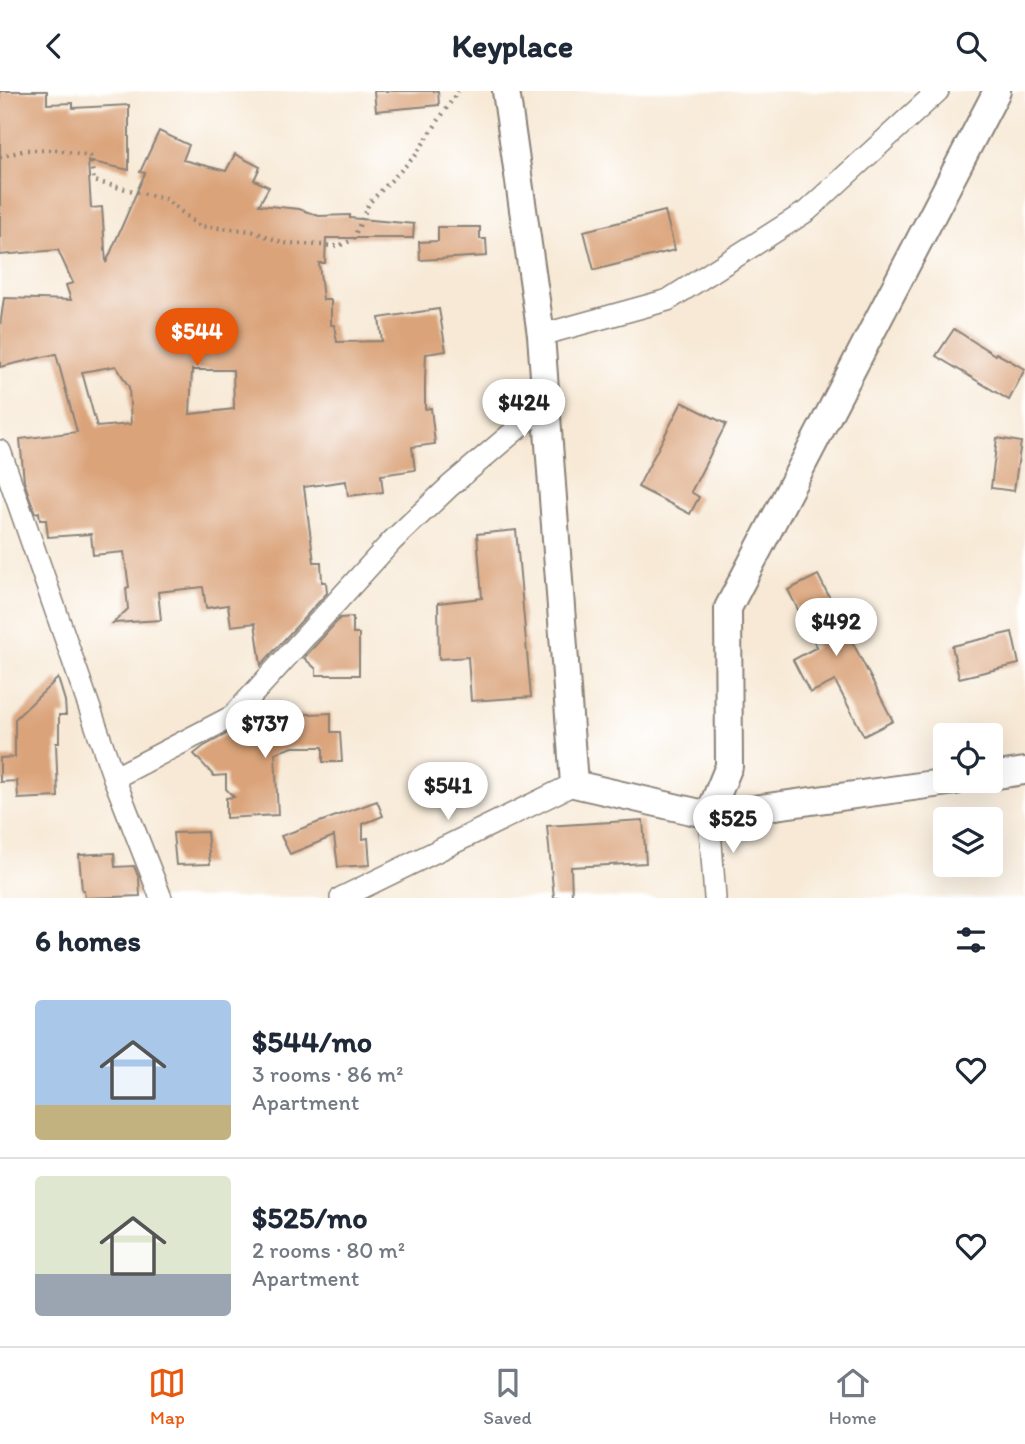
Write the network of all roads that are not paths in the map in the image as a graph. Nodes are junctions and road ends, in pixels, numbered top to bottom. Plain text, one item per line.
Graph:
1 (506, 91) edge
2 (938, 91) edge
3 (996, 91) edge
4 (541, 335) junction
5 (545, 405) junction
6 (0, 451) edge
7 (1025, 771) edge
8 (1003, 774) edge
9 (114, 778) junction
10 (574, 784) junction
11 (933, 784) edge
12 (709, 815) junction
13 (161, 898) edge
14 (341, 898) edge
15 (715, 898) edge

1 - 4 street
2 - 4 street
3 - 12 street
4 - 5 street
5 - 9 street
5 - 10 street
6 - 9 street
7 - 8 street
9 - 13 street
10 - 12 street
10 - 14 street
11 - 12 street
12 - 15 street

